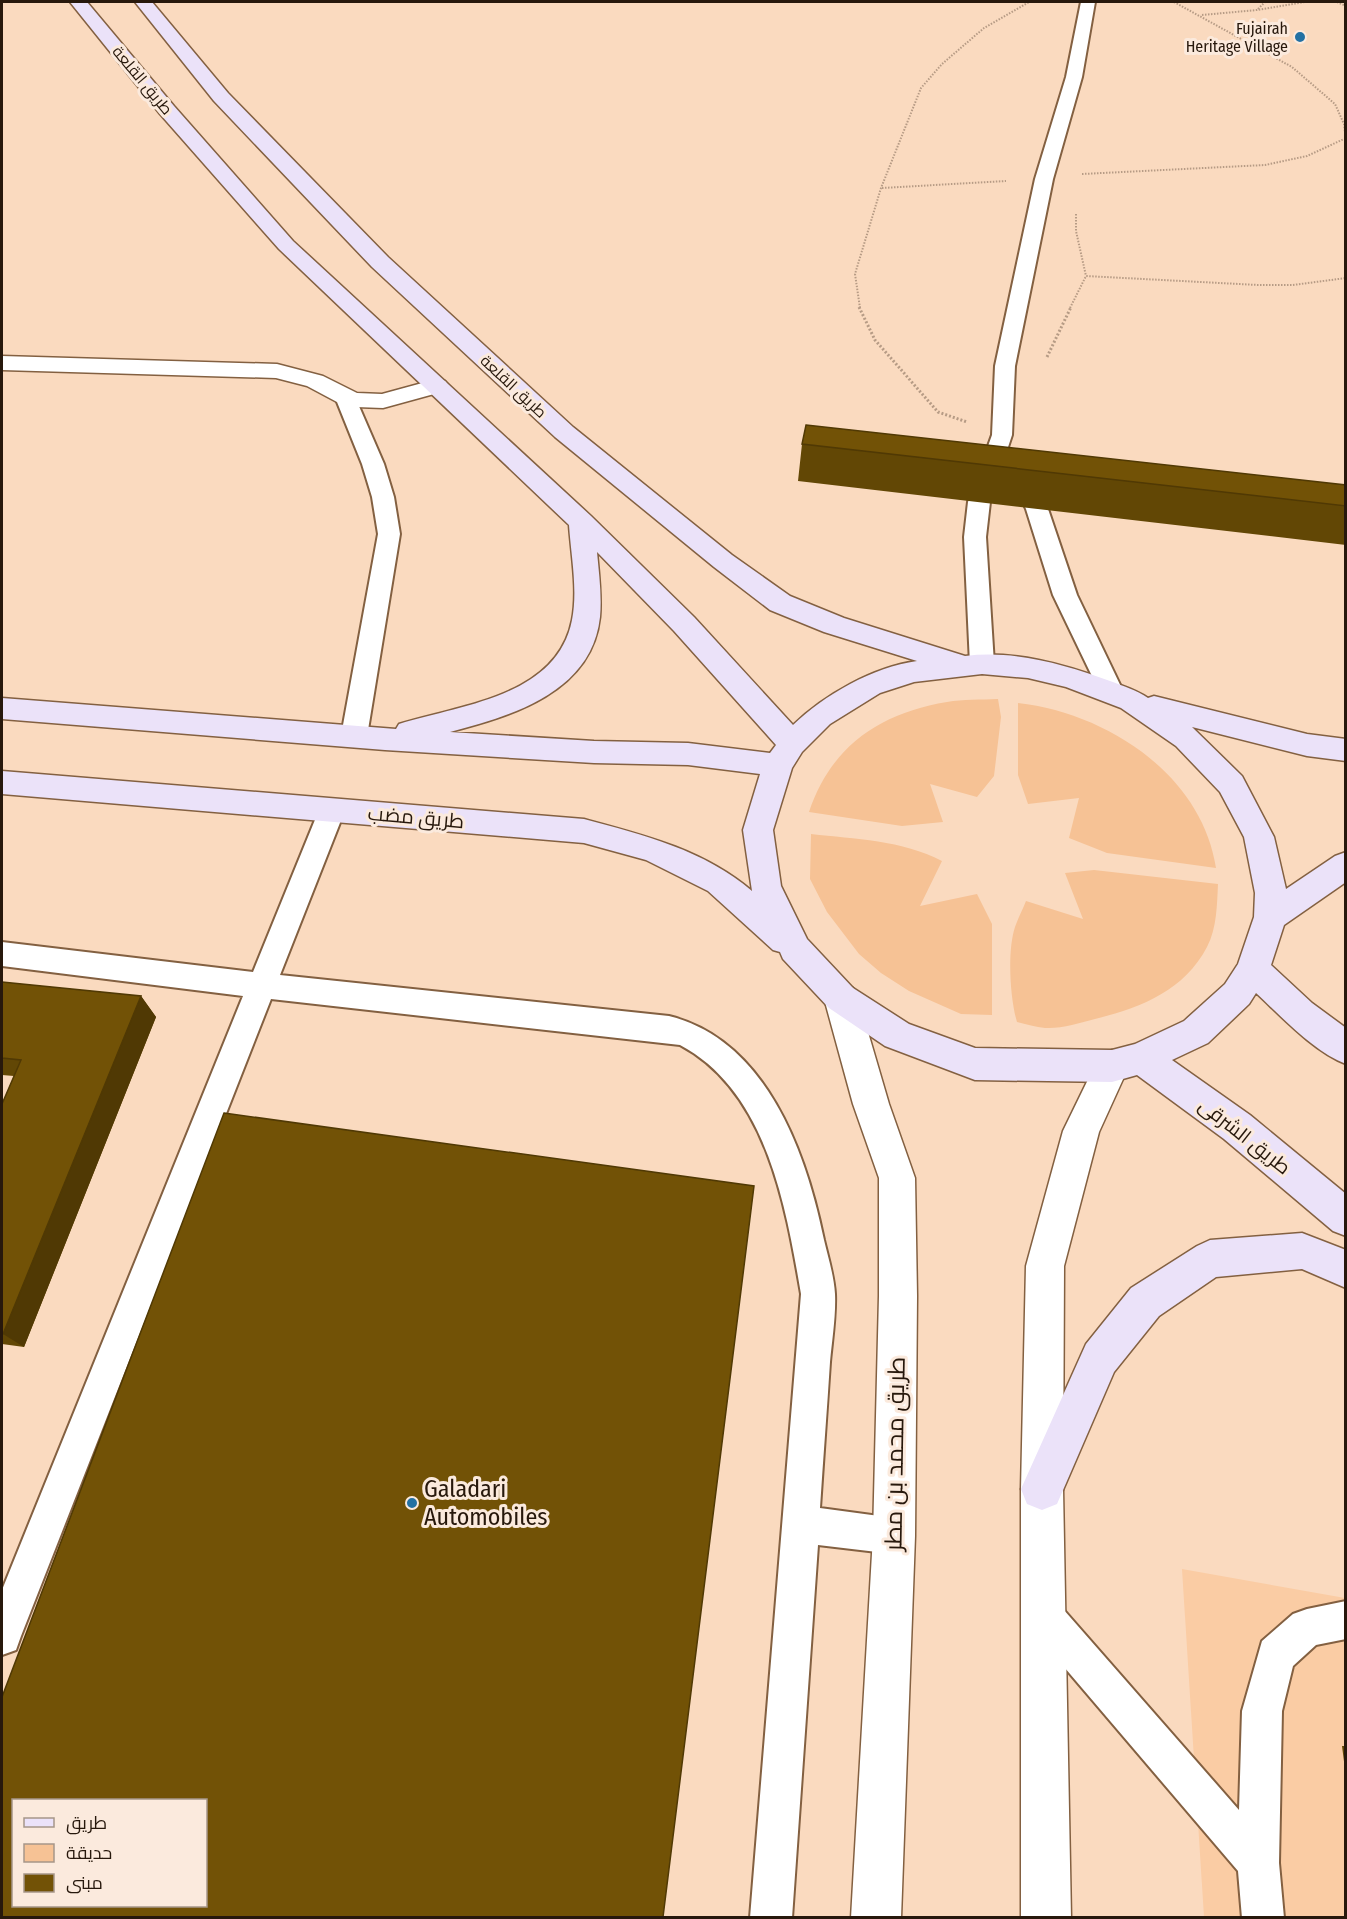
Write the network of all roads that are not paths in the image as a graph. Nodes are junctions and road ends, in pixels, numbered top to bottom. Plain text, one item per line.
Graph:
1 (78, 2) edge
2 (143, 2) edge
3 (1088, 2) edge
4 (2, 363) edge
5 (437, 386) junction
6 (345, 397) junction
7 (1002, 435) junction
8 (582, 522) junction
9 (971, 665) junction
10 (1122, 697) junction
11 (2, 709) edge
12 (354, 736) junction
13 (385, 739) junction
14 (1346, 750) edge
15 (785, 754) junction
16 (2, 783) edge
17 (332, 810) junction
18 (1346, 865) edge
19 (1270, 917) junction
20 (795, 949) junction
21 (2, 954) edge
22 (1253, 969) junction
23 (262, 986) junction
24 (841, 998) junction
25 (1346, 1049) edge
26 (1126, 1062) junction
27 (1346, 1218) edge
28 (1346, 1269) edge
29 (1042, 1489) junction
30 (801, 1524) junction
31 (894, 1536) junction
32 (1043, 1614) junction
33 (1346, 1620) edge
34 (2, 1636) edge
35 (1258, 1863) junction
36 (771, 1917) edge
37 (876, 1917) edge
38 (1046, 1917) edge
39 (1263, 1917) edge

1 - 5 main road, طريق القلعة
2 - 9 main road, طريق القلعة
3 - 7 lane
4 - 6 street
5 - 6 street
5 - 8 main road, طريق القلعة
6 - 12 lane
7 - 9 lane
7 - 10 lane
8 - 13 main road
8 - 15 main road, طريق القلعة
9 - 10 main road
9 - 15 main road
10 - 14 main road
10 - 19 main road
11 - 12 main road
12 - 13 main road
13 - 15 main road
15 - 20 main road
16 - 17 main road, طريق مضب
17 - 20 main road, طريق مضب
17 - 23 lane
18 - 19 main road
19 - 22 main road
20 - 24 main road
21 - 23 lane
22 - 25 main road
22 - 26 main road
23 - 30 lane
23 - 34 lane
24 - 26 main road
24 - 31 street, طريق محمد بن مطر
26 - 27 main road, طريق الشرقى
26 - 29 street
28 - 29 main road
29 - 32 street
30 - 31 lane
30 - 36 lane
31 - 37 street, طريق محمد بن مطر
32 - 35 lane
32 - 38 street
33 - 35 lane
35 - 39 lane

